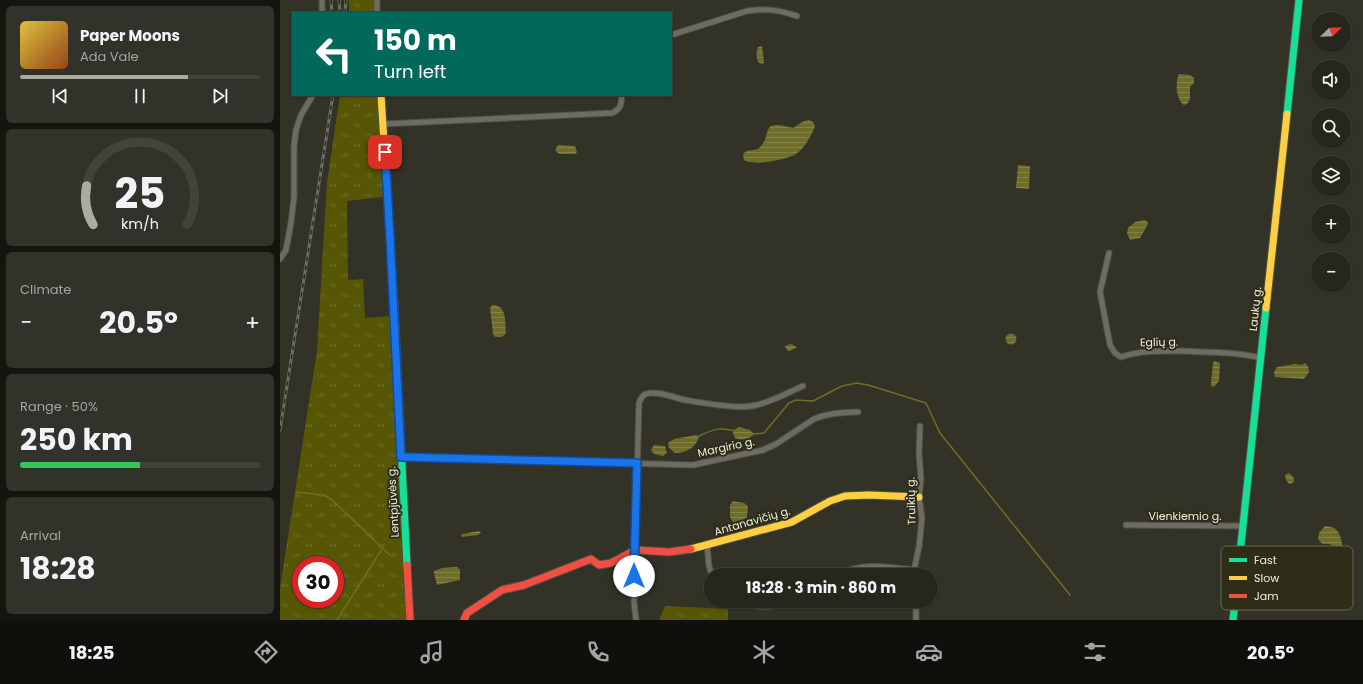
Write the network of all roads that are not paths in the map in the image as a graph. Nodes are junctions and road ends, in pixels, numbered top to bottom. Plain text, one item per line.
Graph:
1 (322, 0) edge
2 (377, 0) edge
3 (1299, 0) edge
4 (322, 12) edge
5 (378, 12) edge
6 (797, 16) dead end
7 (672, 35) edge
8 (312, 96) edge
9 (381, 96) edge
10 (622, 96) edge
11 (383, 124) junction
12 (1109, 253) dead end
13 (280, 259) edge
14 (1261, 358) junction
15 (803, 386) dead end
16 (858, 412) dead end
17 (920, 426) dead end
18 (401, 457) junction
19 (637, 463) junction
20 (919, 497) junction
21 (1126, 525) dead end
22 (1243, 526) junction
23 (707, 545) junction
24 (1241, 546) edge
25 (634, 550) junction
26 (710, 568) edge
27 (854, 568) edge
28 (891, 568) edge
29 (915, 568) edge
30 (916, 608) edge
31 (1234, 610) edge
32 (410, 620) edge
33 (464, 620) edge
34 (636, 620) edge
35 (916, 620) edge
36 (1233, 620) edge

1 - 4 street
2 - 5 street
3 - 14 street, Laukų g.
6 - 7 street
8 - 13 street
9 - 11 street, Lentpjūvės g.
10 - 11 street
11 - 18 street, Lentpjūvės g.
12 - 14 street, Eglių g.
14 - 22 street, Laukų g.
15 - 19 street
16 - 19 street, Margirio g.
17 - 20 street, Truikių g.
18 - 19 street, Margirio g.
18 - 32 street, Lentpjūvės g.
19 - 25 street
20 - 23 street, Antanavičių g.
20 - 29 street, Truikių g.
21 - 22 street, Vienkiemio g.
22 - 24 street, Laukų g.
23 - 25 street, Antanavičių g.
23 - 26 street
25 - 33 street
25 - 34 street
27 - 28 street
30 - 35 street
31 - 36 street, Laukų g.

